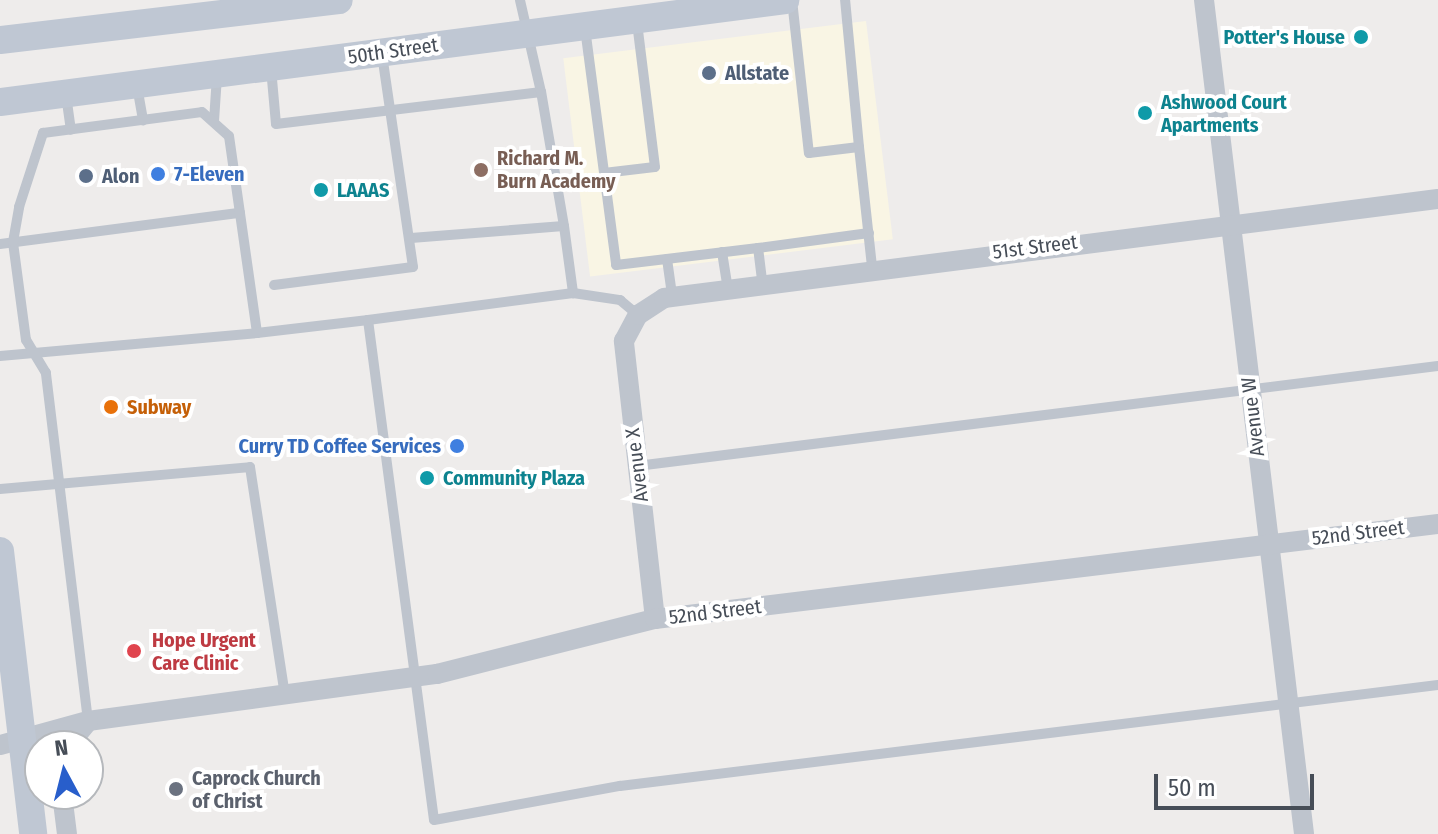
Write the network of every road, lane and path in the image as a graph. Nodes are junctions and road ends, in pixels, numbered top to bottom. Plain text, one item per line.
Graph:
1 (520, 0) edge
2 (785, 0) edge
3 (792, 0) edge
4 (845, 0) edge
5 (1204, 0) edge
6 (331, 1) edge
7 (637, 19) junction
8 (584, 26) junction
9 (524, 34) junction
10 (0, 40) edge
11 (381, 52) junction
12 (271, 68) junction
13 (217, 74) junction
14 (137, 84) junction
15 (541, 92) junction
16 (66, 93) junction
17 (0, 102) edge
18 (389, 110) junction
19 (143, 120) junction
20 (214, 121) junction
21 (71, 130) junction
22 (859, 147) junction
23 (604, 173) junction
24 (1438, 199) edge
25 (240, 213) junction
26 (1229, 223) junction
27 (564, 226) junction
28 (869, 233) junction
29 (411, 238) junction
30 (13, 242) junction
31 (0, 244) edge
32 (758, 248) junction
33 (722, 252) junction
34 (667, 259) junction
35 (872, 267) junction
36 (762, 280) junction
37 (727, 284) junction
38 (274, 285) dead end
39 (573, 293) junction
40 (672, 295) junction
41 (638, 315) junction
42 (368, 320) junction
43 (257, 333) junction
44 (38, 355) junction
45 (0, 356) edge
46 (1438, 366) edge
47 (1250, 391) junction
48 (637, 466) junction
49 (59, 488) junction
50 (0, 489) edge
51 (1438, 524) edge
52 (1269, 544) junction
53 (0, 551) edge
54 (655, 619) junction
55 (414, 677) junction
56 (1438, 685) edge
57 (285, 695) junction
58 (1288, 704) junction
59 (88, 721) junction
60 (81, 730) edge
61 (11, 740) edge
62 (64, 810) edge
63 (33, 834) edge
64 (67, 834) edge
65 (1304, 834) edge

1 - 9 lane
2 - 7 main road, 50th Street
3 - 22 lane
4 - 22 lane
5 - 26 street, Avenue W
6 - 10 main road
7 - 8 main road, 50th Street
7 - 23 lane
8 - 9 main road, 50th Street
8 - 23 lane
9 - 11 main road, 50th Street
9 - 15 lane
11 - 12 main road, 50th Street
11 - 18 lane
12 - 13 main road, 50th Street
12 - 18 lane
13 - 14 main road, 50th Street
13 - 20 lane
14 - 16 main road, 50th Street
14 - 19 lane
15 - 18 lane
15 - 27 lane
16 - 17 main road, 50th Street
16 - 21 lane
18 - 29 lane
19 - 20 lane
19 - 21 lane
20 - 25 lane
21 - 30 lane
22 - 28 lane
23 - 34 lane
24 - 26 street, 51st Street
25 - 30 lane
25 - 43 lane
26 - 35 street, 51st Street
26 - 47 street, Avenue W
27 - 29 lane
27 - 39 lane
28 - 32 lane
28 - 35 lane
29 - 38 lane
30 - 31 lane
30 - 44 lane
32 - 33 lane
32 - 36 lane
33 - 34 lane
33 - 37 lane
34 - 40 lane
35 - 36 street, 51st Street
36 - 37 street, 51st Street
37 - 40 street, 51st Street
39 - 41 lane
39 - 42 lane
40 - 41 street, 51st Street
41 - 48 street, Avenue X
42 - 43 lane
42 - 55 lane
43 - 44 lane
44 - 45 lane
44 - 49 lane
46 - 47 lane
47 - 48 lane
47 - 52 street, Avenue W
48 - 54 street, Avenue X
49 - 50 lane
49 - 57 lane
49 - 59 lane
51 - 52 street, 52nd Street
52 - 54 street, 52nd Street
52 - 58 street, Avenue W
53 - 61 main road
54 - 55 street, 52nd Street
55 - 57 street, 52nd Street
55 - 58 lane
56 - 58 lane
57 - 59 street, 52nd Street
58 - 65 street, Avenue W
59 - 60 street
59 - 61 street, 52nd Street
61 - 63 main road
62 - 64 street

